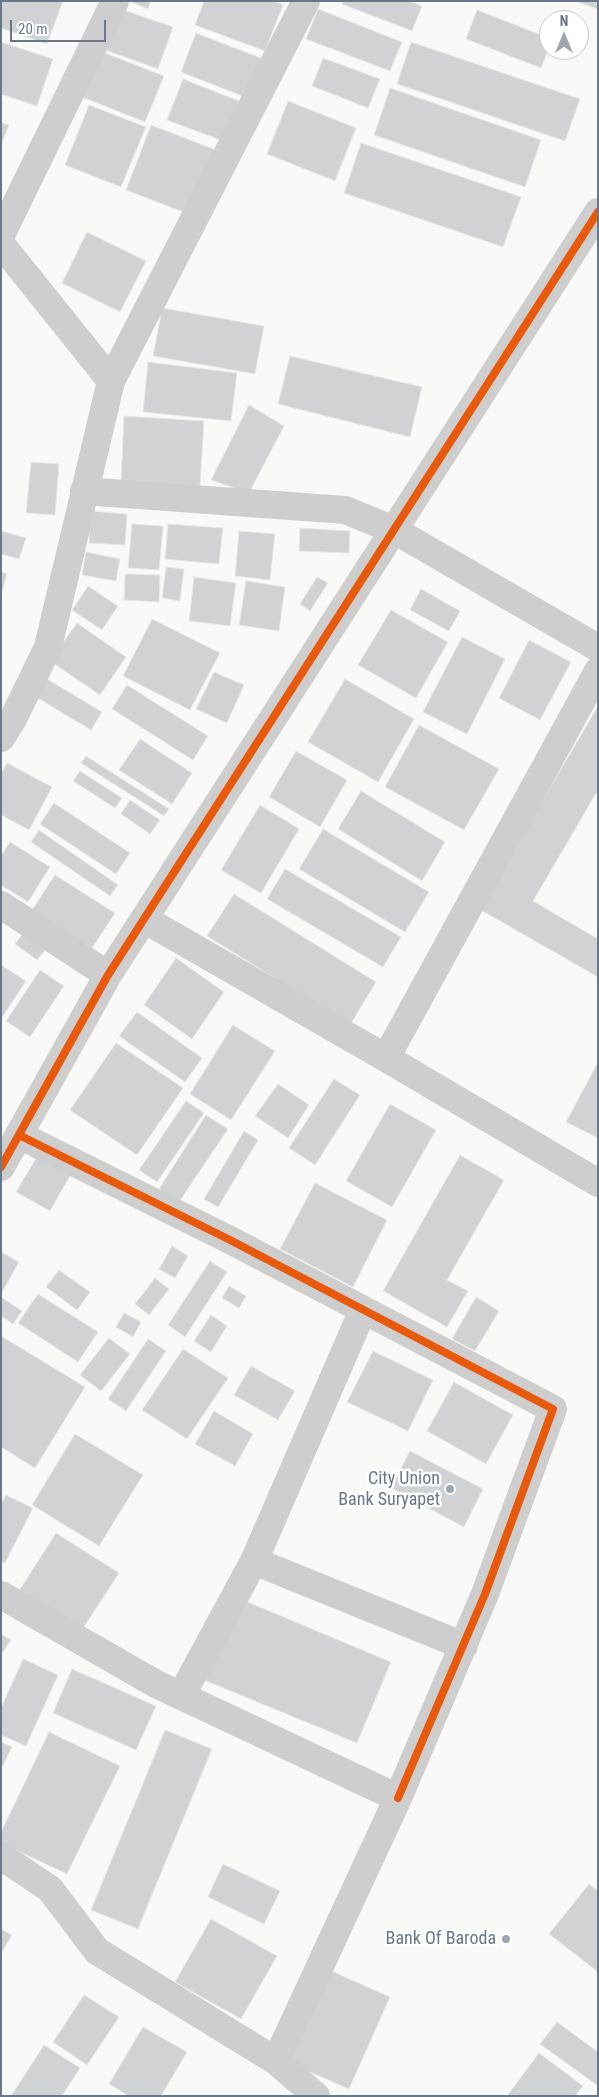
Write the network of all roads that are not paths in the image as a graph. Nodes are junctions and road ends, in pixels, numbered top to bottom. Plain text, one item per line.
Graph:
1 (115, 1) edge
2 (306, 1) edge
3 (598, 212) edge
4 (1, 235) edge
5 (590, 243) edge
6 (1, 244) edge
7 (111, 381) junction
8 (84, 491) junction
9 (394, 530) junction
10 (598, 648) edge
11 (598, 671) edge
12 (1, 738) edge
13 (1, 905) edge
14 (144, 919) junction
15 (108, 976) junction
16 (386, 1058) junction
17 (19, 1134) junction
18 (3, 1162) edge
19 (598, 1183) edge
20 (363, 1310) junction
21 (254, 1561) junction
22 (1, 1595) edge
23 (464, 1646) junction
24 (181, 1696) junction
25 (398, 1798) junction
26 (1, 1856) edge
27 (276, 2061) junction
28 (316, 2096) edge

1 - 4 street
2 - 7 street
3 - 5 street
5 - 9 street
6 - 7 street
7 - 8 street
8 - 9 street
8 - 12 street
9 - 10 street
9 - 14 street
11 - 16 street
13 - 15 street
14 - 15 street
14 - 16 street
15 - 17 street
16 - 19 street
17 - 18 street
17 - 20 street
20 - 21 street
20 - 23 street
21 - 23 street
21 - 24 street
22 - 24 street
23 - 25 street
24 - 25 street
25 - 27 street
26 - 27 street
27 - 28 street

